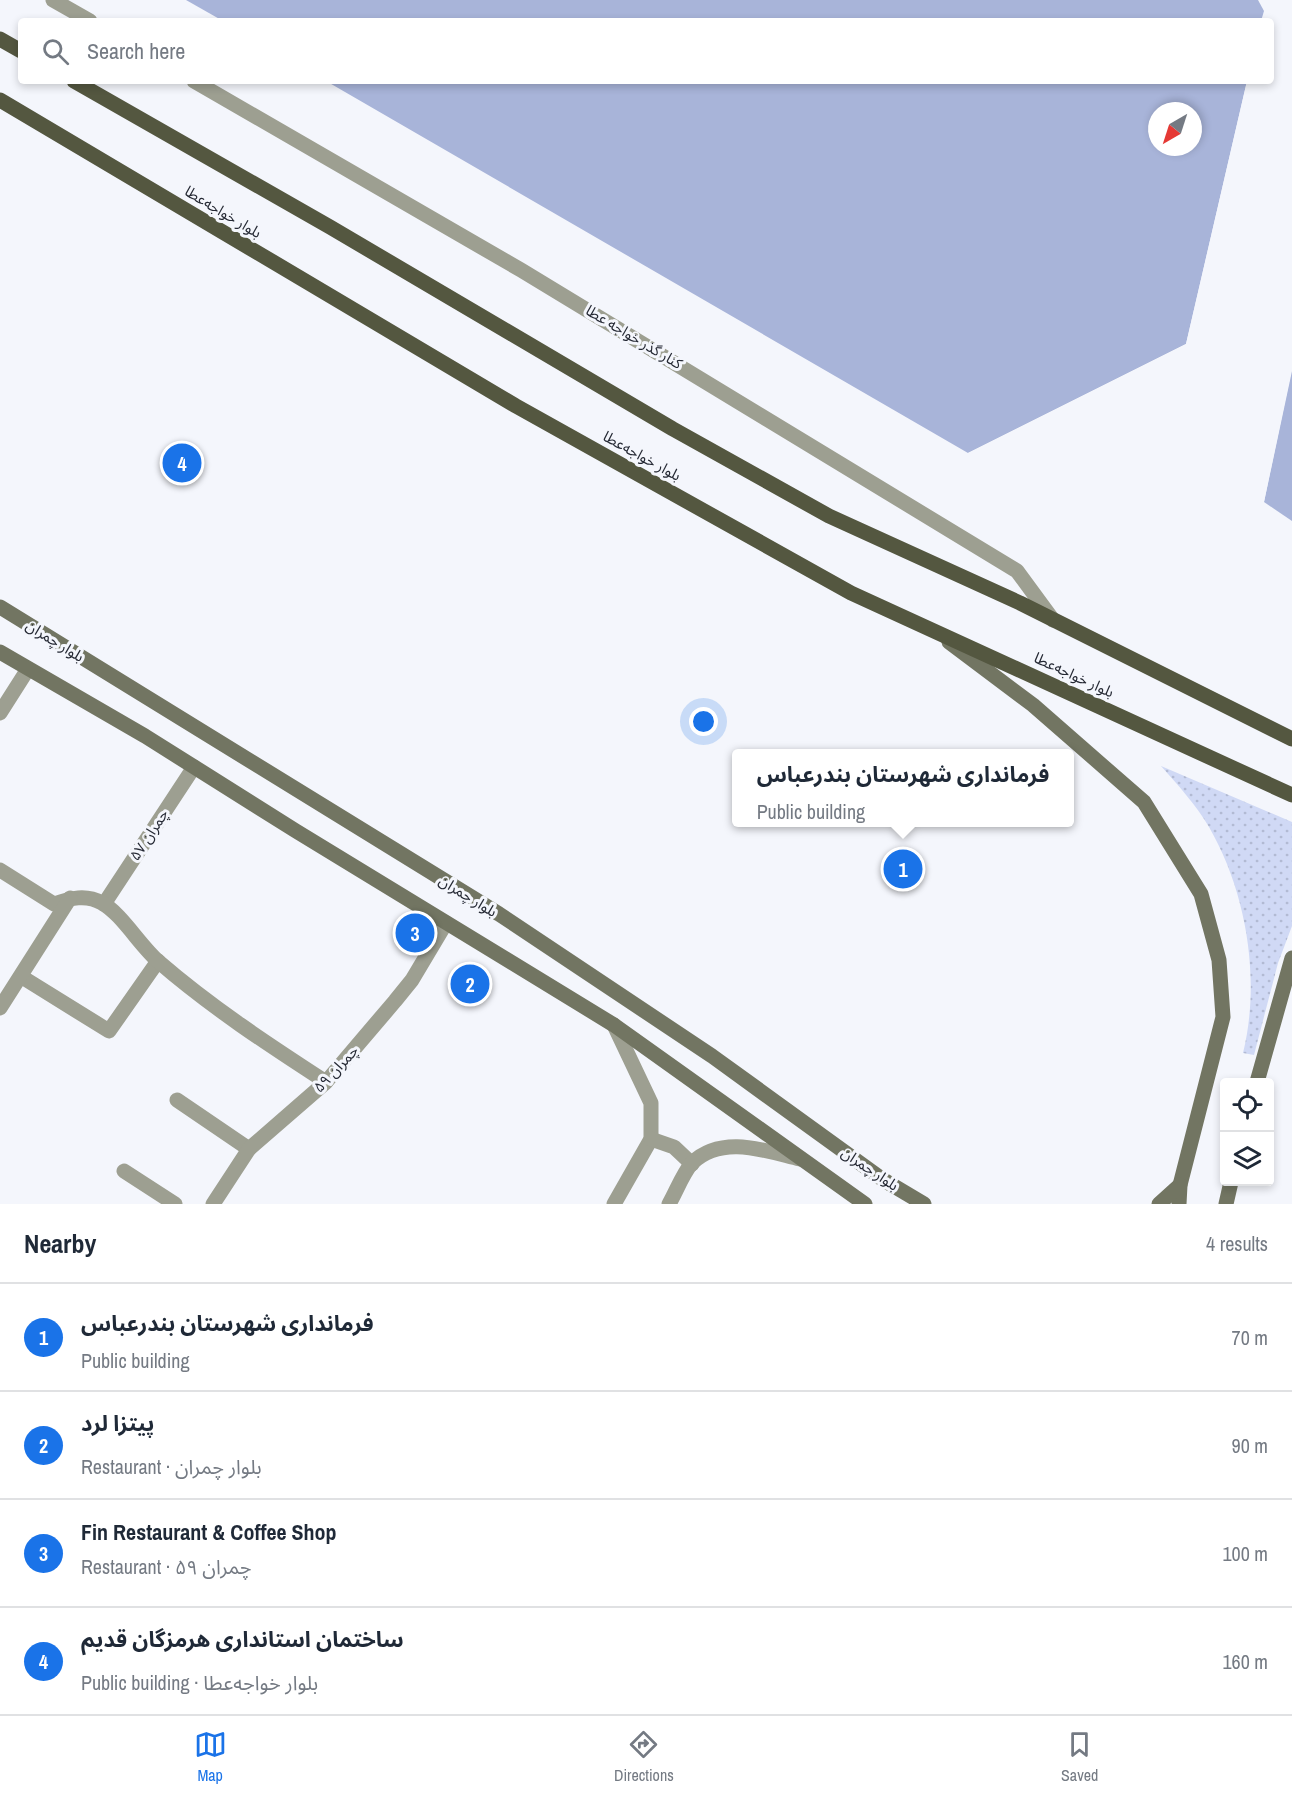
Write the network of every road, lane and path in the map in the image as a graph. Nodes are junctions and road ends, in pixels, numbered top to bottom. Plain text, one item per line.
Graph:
1 (53, 0) edge
2 (85, 18) edge
3 (0, 39) edge
4 (18, 49) edge
5 (79, 84) edge
6 (199, 84) edge
7 (0, 100) edge
8 (0, 607) edge
9 (1053, 620) junction
10 (933, 629) junction
11 (0, 652) edge
12 (28, 669) junction
13 (0, 713) edge
14 (1292, 739) edge
15 (194, 767) junction
16 (1292, 795) edge
17 (0, 870) edge
18 (70, 898) junction
19 (104, 904) junction
20 (446, 923) junction
21 (1292, 957) edge
22 (158, 961) junction
23 (22, 977) junction
24 (0, 1008) edge
25 (614, 1025) junction
26 (1258, 1078) edge
27 (326, 1082) junction
28 (177, 1100) dead end
29 (651, 1139) junction
30 (249, 1149) junction
31 (800, 1160) junction
32 (692, 1164) junction
33 (124, 1171) dead end
34 (1180, 1185) junction
35 (1230, 1186) edge
36 (175, 1204) edge
37 (213, 1204) edge
38 (614, 1204) edge
39 (669, 1204) edge
40 (865, 1204) edge
41 (924, 1204) edge
42 (1159, 1204) edge
43 (1179, 1204) edge
44 (1226, 1204) edge

1 - 2 street
3 - 4 main road
5 - 9 main road
6 - 9 street, کنار گذر خواجه عطا
7 - 10 main road, بلوار خواجه‌عطا
8 - 41 main road, بلوار چمران
9 - 14 main road
10 - 16 main road, بلوار خواجه‌عطا
10 - 34 main road
11 - 12 main road, بلوار چمران
12 - 13 street
12 - 15 main road, بلوار چمران
15 - 19 street, چمران ۵۷
15 - 20 main road, بلوار چمران
17 - 18 street
18 - 19 street
18 - 23 street
19 - 22 street
20 - 25 main road, بلوار چمران
20 - 27 street, چمران ۵۹
21 - 26 main road
22 - 23 street
22 - 27 street
23 - 24 street
25 - 29 street
25 - 31 main road, بلوار چمران
27 - 30 street, چمران ۵۹
28 - 30 street
29 - 32 street
29 - 38 street
30 - 37 street, چمران ۵۹
31 - 32 street
31 - 40 main road, بلوار چمران
32 - 39 street
33 - 36 street
34 - 42 main road
34 - 43 main road
35 - 44 main road

